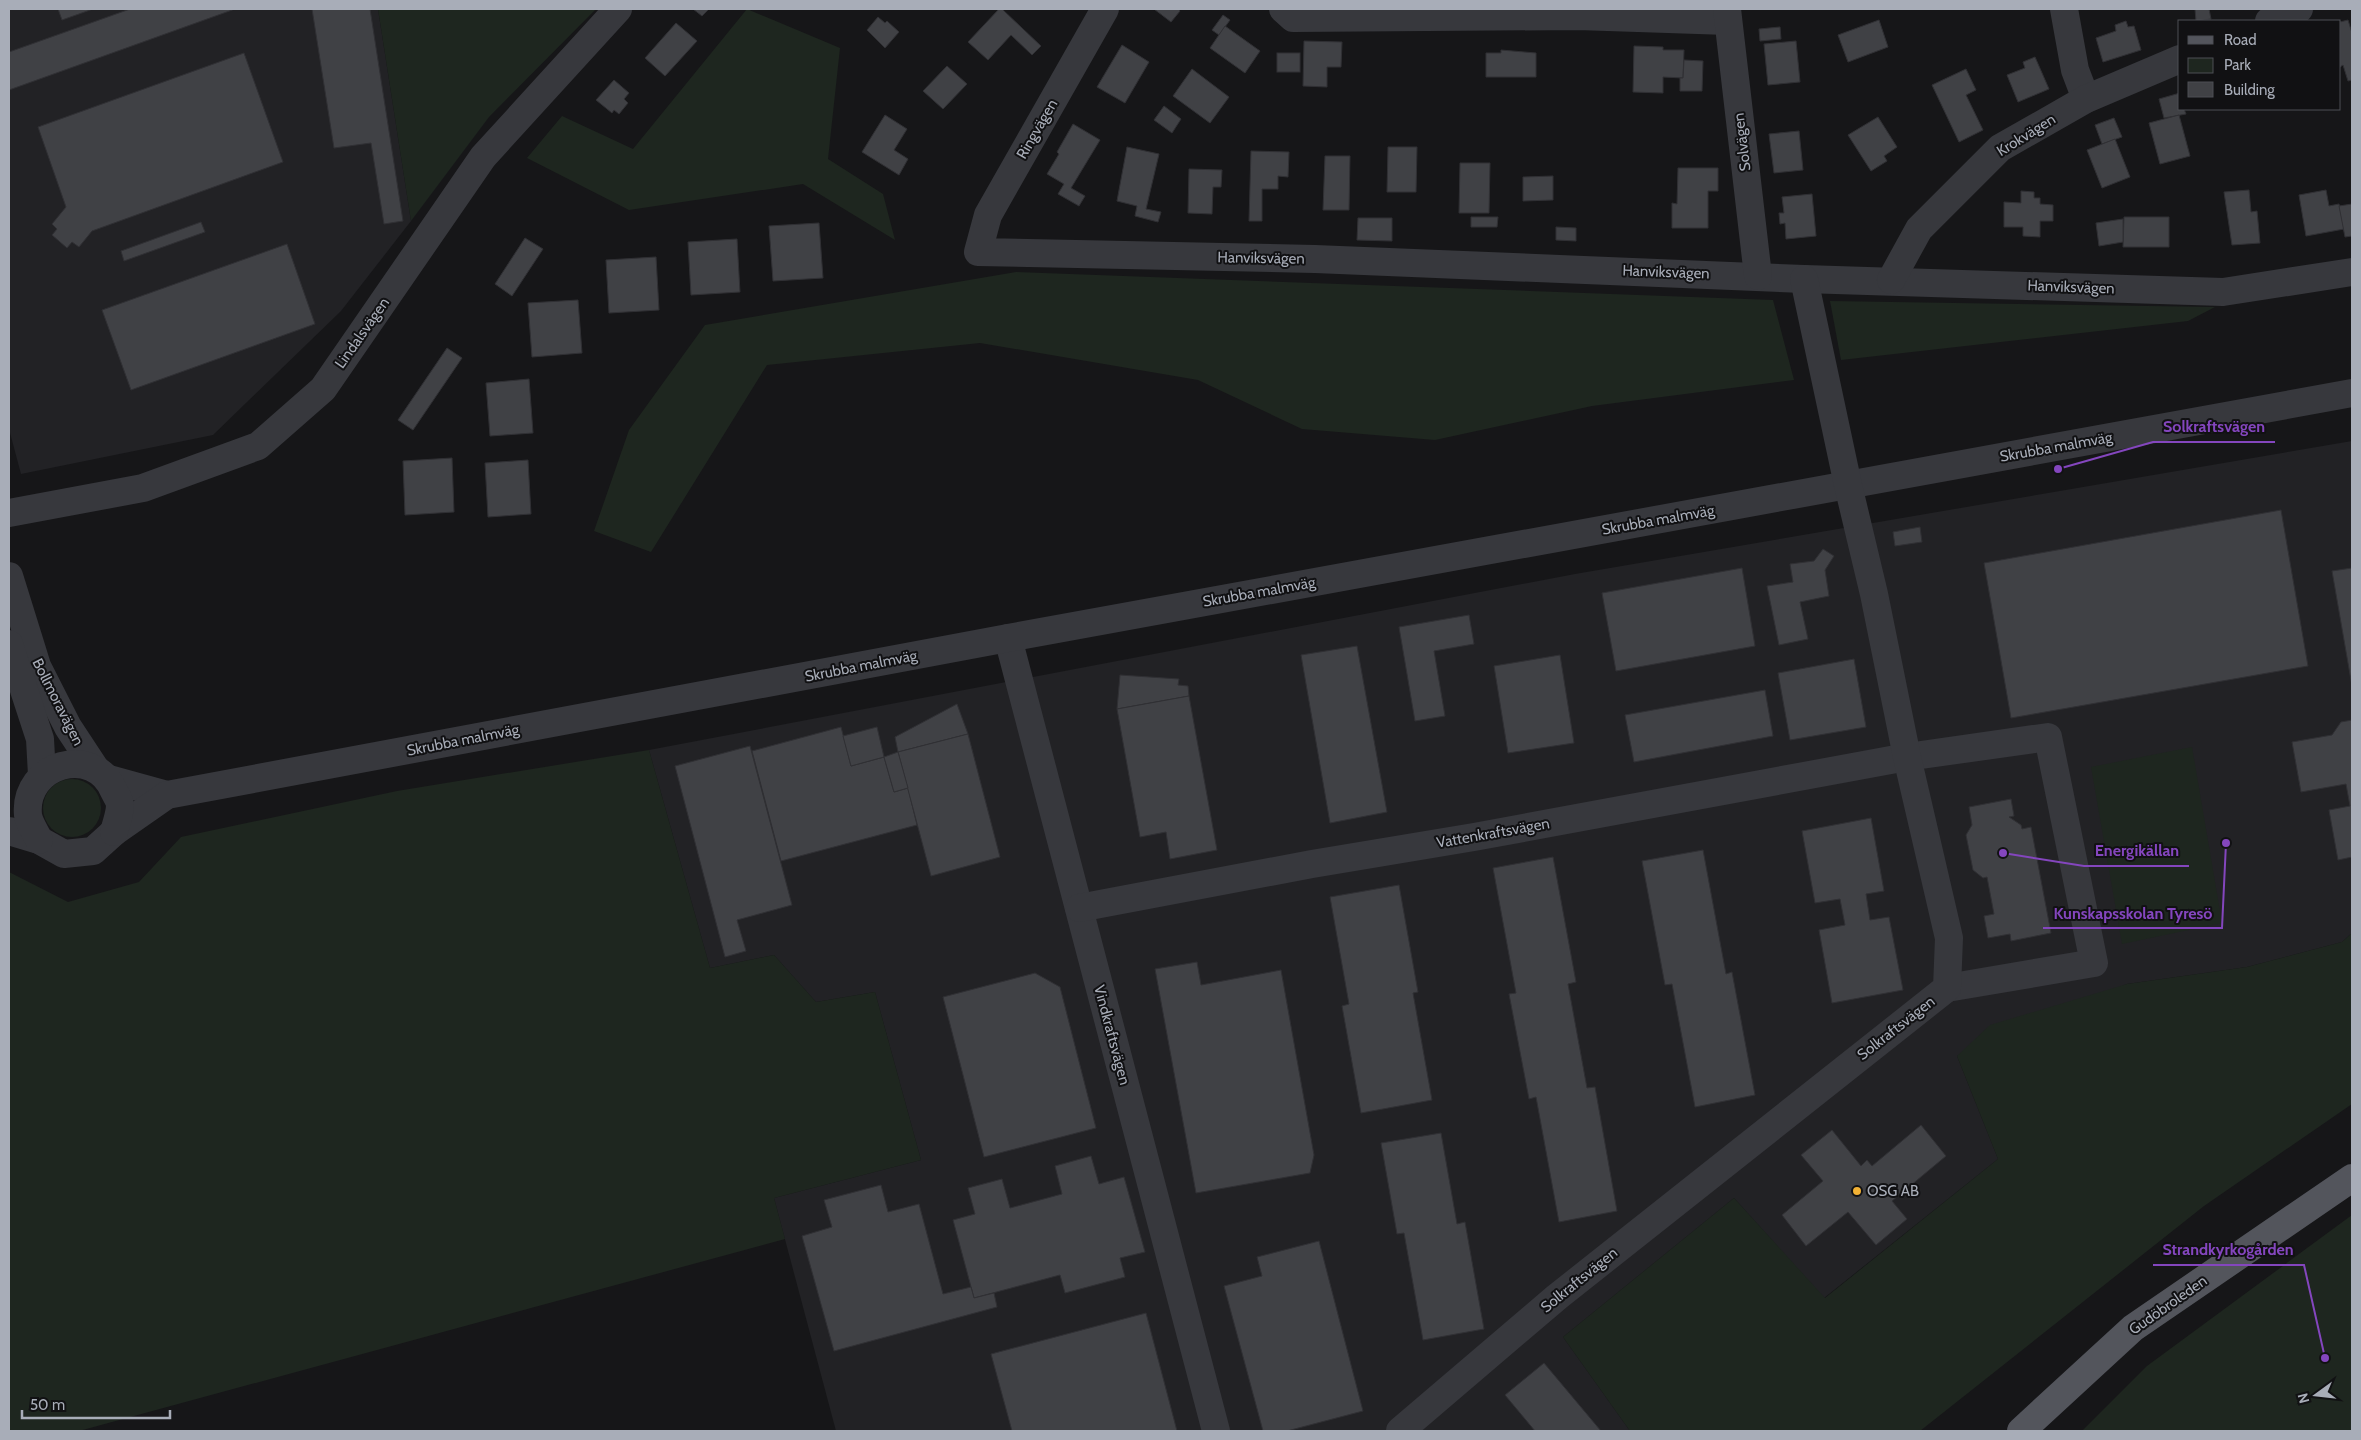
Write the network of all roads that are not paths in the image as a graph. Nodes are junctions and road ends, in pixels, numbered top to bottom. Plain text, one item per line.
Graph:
1 (618, 9) edge
2 (1105, 9) edge
3 (1283, 9) edge
4 (2064, 9) edge
5 (2299, 9) edge
6 (1728, 15) edge
7 (2272, 20) edge
8 (2178, 60) edge
9 (2086, 99) junction
10 (978, 252) joint
11 (2352, 272) edge
12 (1758, 276) junction
13 (1804, 278) junction
14 (1891, 280) junction
15 (2352, 393) edge
16 (1848, 485) junction
17 (9, 514) edge
18 (9, 576) edge
19 (1008, 638) junction
20 (9, 644) edge
21 (1907, 757) junction
22 (102, 773) junction
23 (27, 789) edge
24 (167, 795) junction
25 (9, 831) edge
26 (114, 832) junction
27 (39, 840) junction
28 (1079, 908) junction
29 (1947, 988) junction
30 (2352, 1178) edge
31 (1216, 1431) edge
32 (1400, 1431) edge
33 (2021, 1431) edge

1 - 17 street, Lindalsvägen
2 - 10 street, Ringvägen
3 - 6 street
4 - 9 street
5 - 7 street
6 - 12 street, Solvägen
8 - 9 street, Krokvägen
9 - 14 street, Krokvägen
10 - 12 street, Hanviksvägen
11 - 14 street, Hanviksvägen
12 - 13 street, Hanviksvägen
13 - 14 street, Hanviksvägen
13 - 16 street, Solkraftsvägen
15 - 16 street, Skrubba malmväg
16 - 19 street, Skrubba malmväg
16 - 21 street, Solkraftsvägen
18 - 22 street, Bollmoravägen
19 - 24 street, Skrubba malmväg
19 - 28 street, Vindkraftsvägen
20 - 23 street, Bollmoravägen
21 - 28 street, Vattenkraftsvägen
21 - 29 street, Solkraftsvägen
21 - 29 street, Vattenkraftsvägen
22 - 23 street
22 - 24 street, Skrubba malmväg
22 - 26 street
23 - 27 street
24 - 26 street, Skrubba malmväg
25 - 27 street
26 - 27 street
28 - 31 street, Vindkraftsvägen
29 - 32 street, Solkraftsvägen
30 - 33 main road, Gudöbroleden

